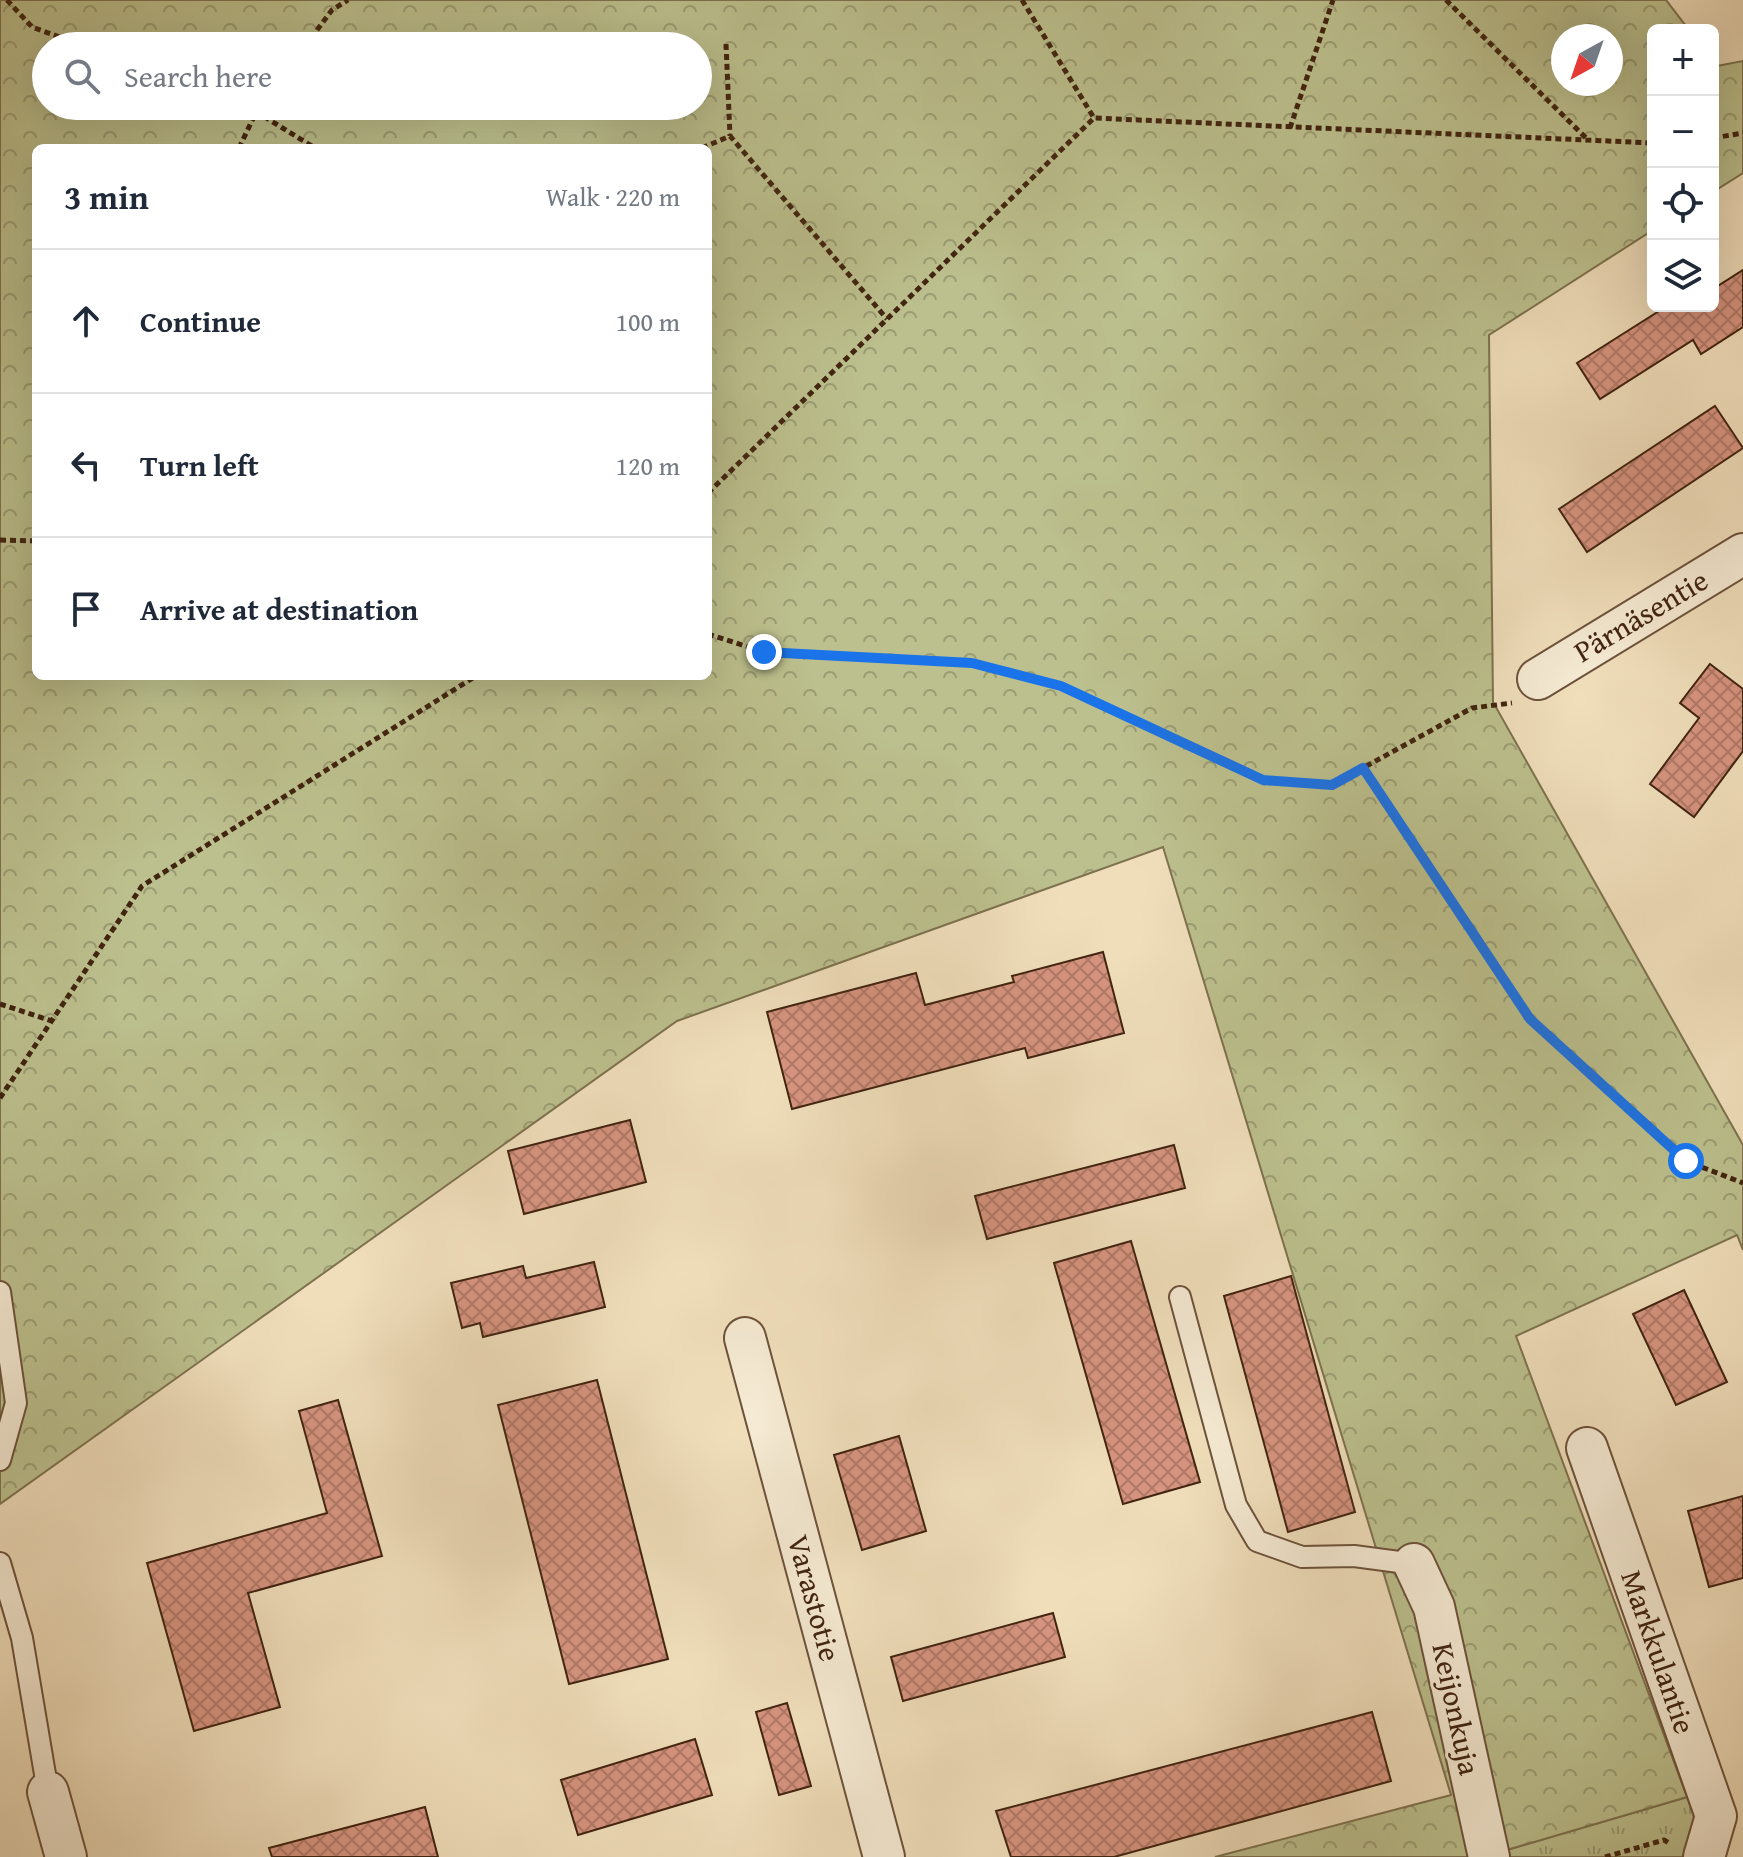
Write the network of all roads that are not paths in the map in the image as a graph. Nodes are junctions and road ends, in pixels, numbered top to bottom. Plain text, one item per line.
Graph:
1 (1743, 554) edge
2 (1538, 679) road end
3 (0, 1292) edge
4 (1180, 1297) dead end
5 (745, 1338) dead end
6 (1587, 1448) dead end
7 (0, 1460) edge
8 (0, 1563) edge
9 (1414, 1564) joint
10 (48, 1792) joint
11 (1690, 1852) edge
12 (66, 1857) edge
13 (884, 1857) edge
14 (1489, 1857) edge

1 - 2 street, Pärnäsentie
3 - 7 lane
4 - 9 lane
5 - 13 street, Varastotie
6 - 11 street, Markkulantie
8 - 10 lane
9 - 14 street, Keijonkuja
10 - 12 street

